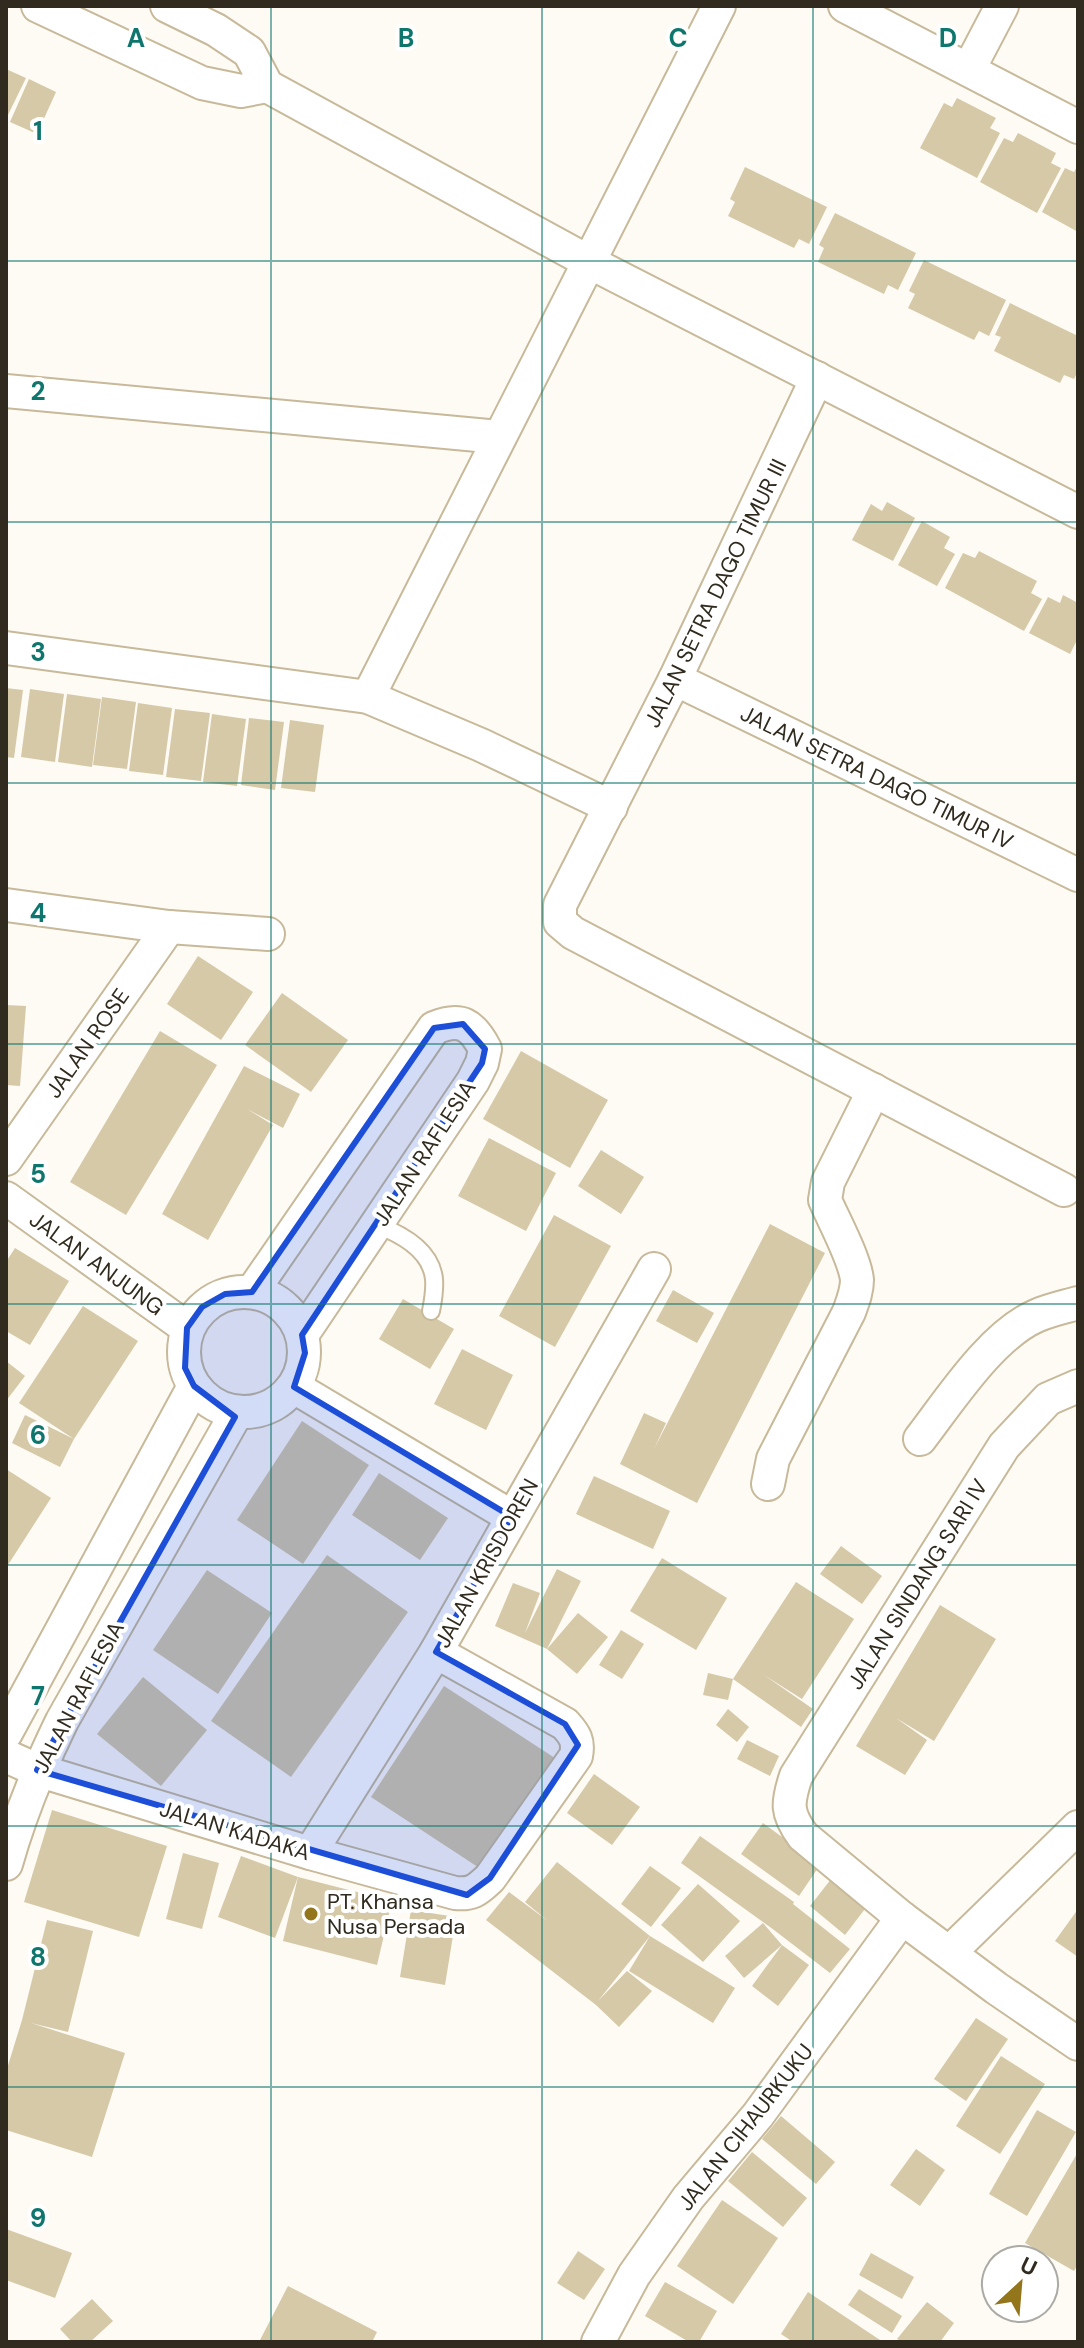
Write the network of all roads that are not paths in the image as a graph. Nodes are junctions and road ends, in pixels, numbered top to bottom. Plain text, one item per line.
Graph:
1 (38, 6) edge
2 (167, 6) edge
3 (719, 6) edge
4 (845, 6) edge
5 (1002, 6) edge
6 (969, 69) junction
7 (267, 86) junction
8 (1078, 127) edge
9 (591, 263) junction
10 (817, 378) junction
11 (6, 391) edge
12 (499, 437) junction
13 (1078, 512) edge
14 (6, 648) edge
15 (675, 679) junction
16 (368, 697) junction
17 (611, 807) junction
18 (1078, 875) edge
19 (6, 905) edge
20 (169, 927) junction
21 (268, 934) dead end
22 (874, 1090) junction
23 (6, 1159) edge
24 (1064, 1190) dead end
25 (6, 1198) edge
26 (377, 1225) junction
27 (654, 1269) dead end
28 (252, 1292) junction
29 (1078, 1303) edge
30 (431, 1311) dead end
31 (187, 1328) junction
32 (302, 1335) junction
33 (194, 1386) junction
34 (1078, 1386) edge
35 (294, 1387) junction
36 (237, 1412) junction
37 (920, 1439) dead end
38 (768, 1484) dead end
39 (512, 1517) junction
40 (436, 1652) junction
41 (6, 1733) edge
42 (6, 1756) edge
43 (37, 1770) junction
44 (1078, 1827) edge
45 (310, 1853) junction
46 (6, 1864) edge
47 (902, 1918) junction
48 (950, 1952) junction
49 (1078, 2044) edge
50 (598, 2342) edge

1 - 7 street
2 - 7 street
3 - 9 street
4 - 6 street
5 - 6 street
6 - 8 street
7 - 9 street
9 - 10 street
9 - 12 street
10 - 13 street
10 - 15 street, JALAN SETRA DAGO TIMUR III
11 - 12 street
12 - 16 street
14 - 16 street
15 - 17 street, JALAN SETRA DAGO TIMUR III
15 - 18 street, JALAN SETRA DAGO TIMUR IV
16 - 17 street
17 - 22 street, JALAN SETRA DAGO TIMUR III
19 - 20 street
20 - 21 street
20 - 23 street, JALAN ROSE
22 - 24 street
22 - 38 street
25 - 31 street, JALAN ANJUNG
26 - 28 street, JALAN RAFLESIA
26 - 30 lane
26 - 32 street, JALAN RAFLESIA
27 - 39 street, JALAN KRISDOREN
28 - 31 street
28 - 32 street
29 - 37 street
31 - 33 street
32 - 35 street
33 - 36 street
33 - 41 street, JALAN RAFLESIA
34 - 47 street, JALAN SINDANG SARI IV
35 - 36 street
35 - 39 street
36 - 43 street, JALAN RAFLESIA
39 - 40 street, JALAN KRISDOREN
40 - 45 street, JALAN KRISDOREN
40 - 45 street, JALAN KADAKA
42 - 43 street, JALAN KADAKA
43 - 45 street, JALAN KADAKA
43 - 46 street, JALAN RAFLESIA
44 - 48 street
47 - 48 street
47 - 50 street, JALAN CIHAURKUKU
48 - 49 street

